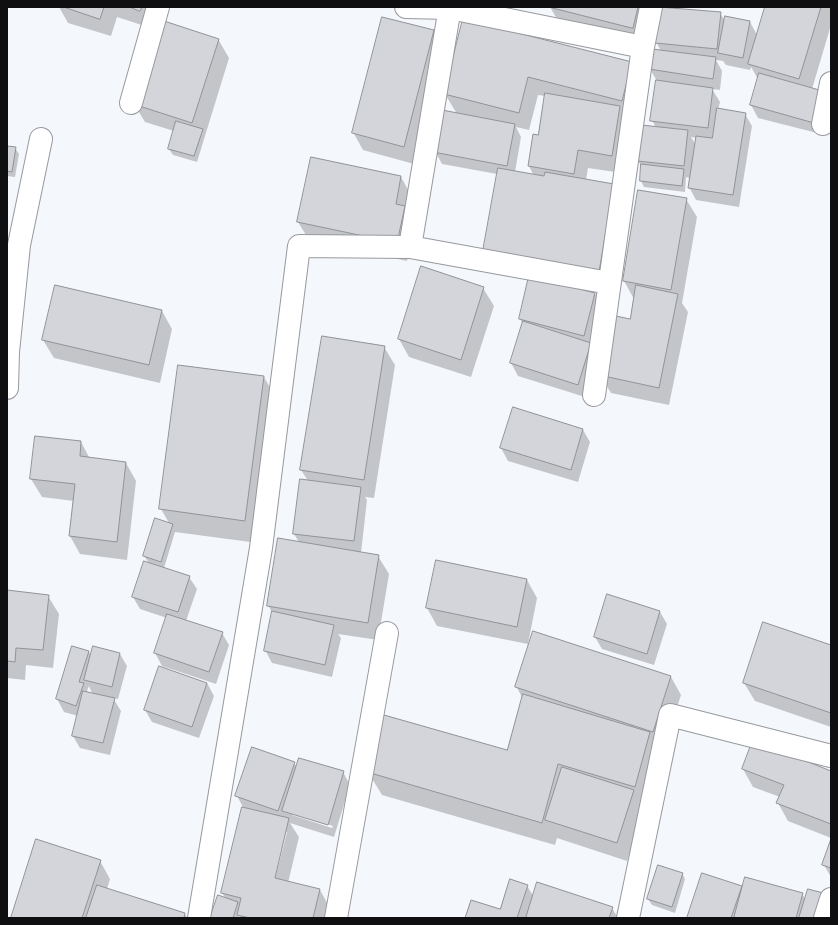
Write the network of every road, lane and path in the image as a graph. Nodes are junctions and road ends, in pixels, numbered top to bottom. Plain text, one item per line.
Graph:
1 (158, 7) edge
2 (406, 7) edge
3 (651, 7) edge
4 (450, 8) edge
5 (643, 47) junction
6 (831, 83) edge
7 (131, 103) dead end
8 (824, 124) dead end
9 (41, 139) dead end
10 (410, 247) junction
11 (609, 283) junction
12 (7, 388) edge
13 (594, 395) dead end
14 (387, 633) dead end
15 (831, 756) edge
16 (831, 899) edge
17 (199, 918) edge
18 (336, 918) edge
19 (628, 918) edge
20 (825, 918) edge

1 - 7 street
2 - 4 street
3 - 5 street
4 - 5 street
4 - 10 street
5 - 11 street
6 - 8 street
9 - 12 street
10 - 11 street
10 - 17 street
11 - 13 street
14 - 18 street
15 - 19 street
16 - 20 street

